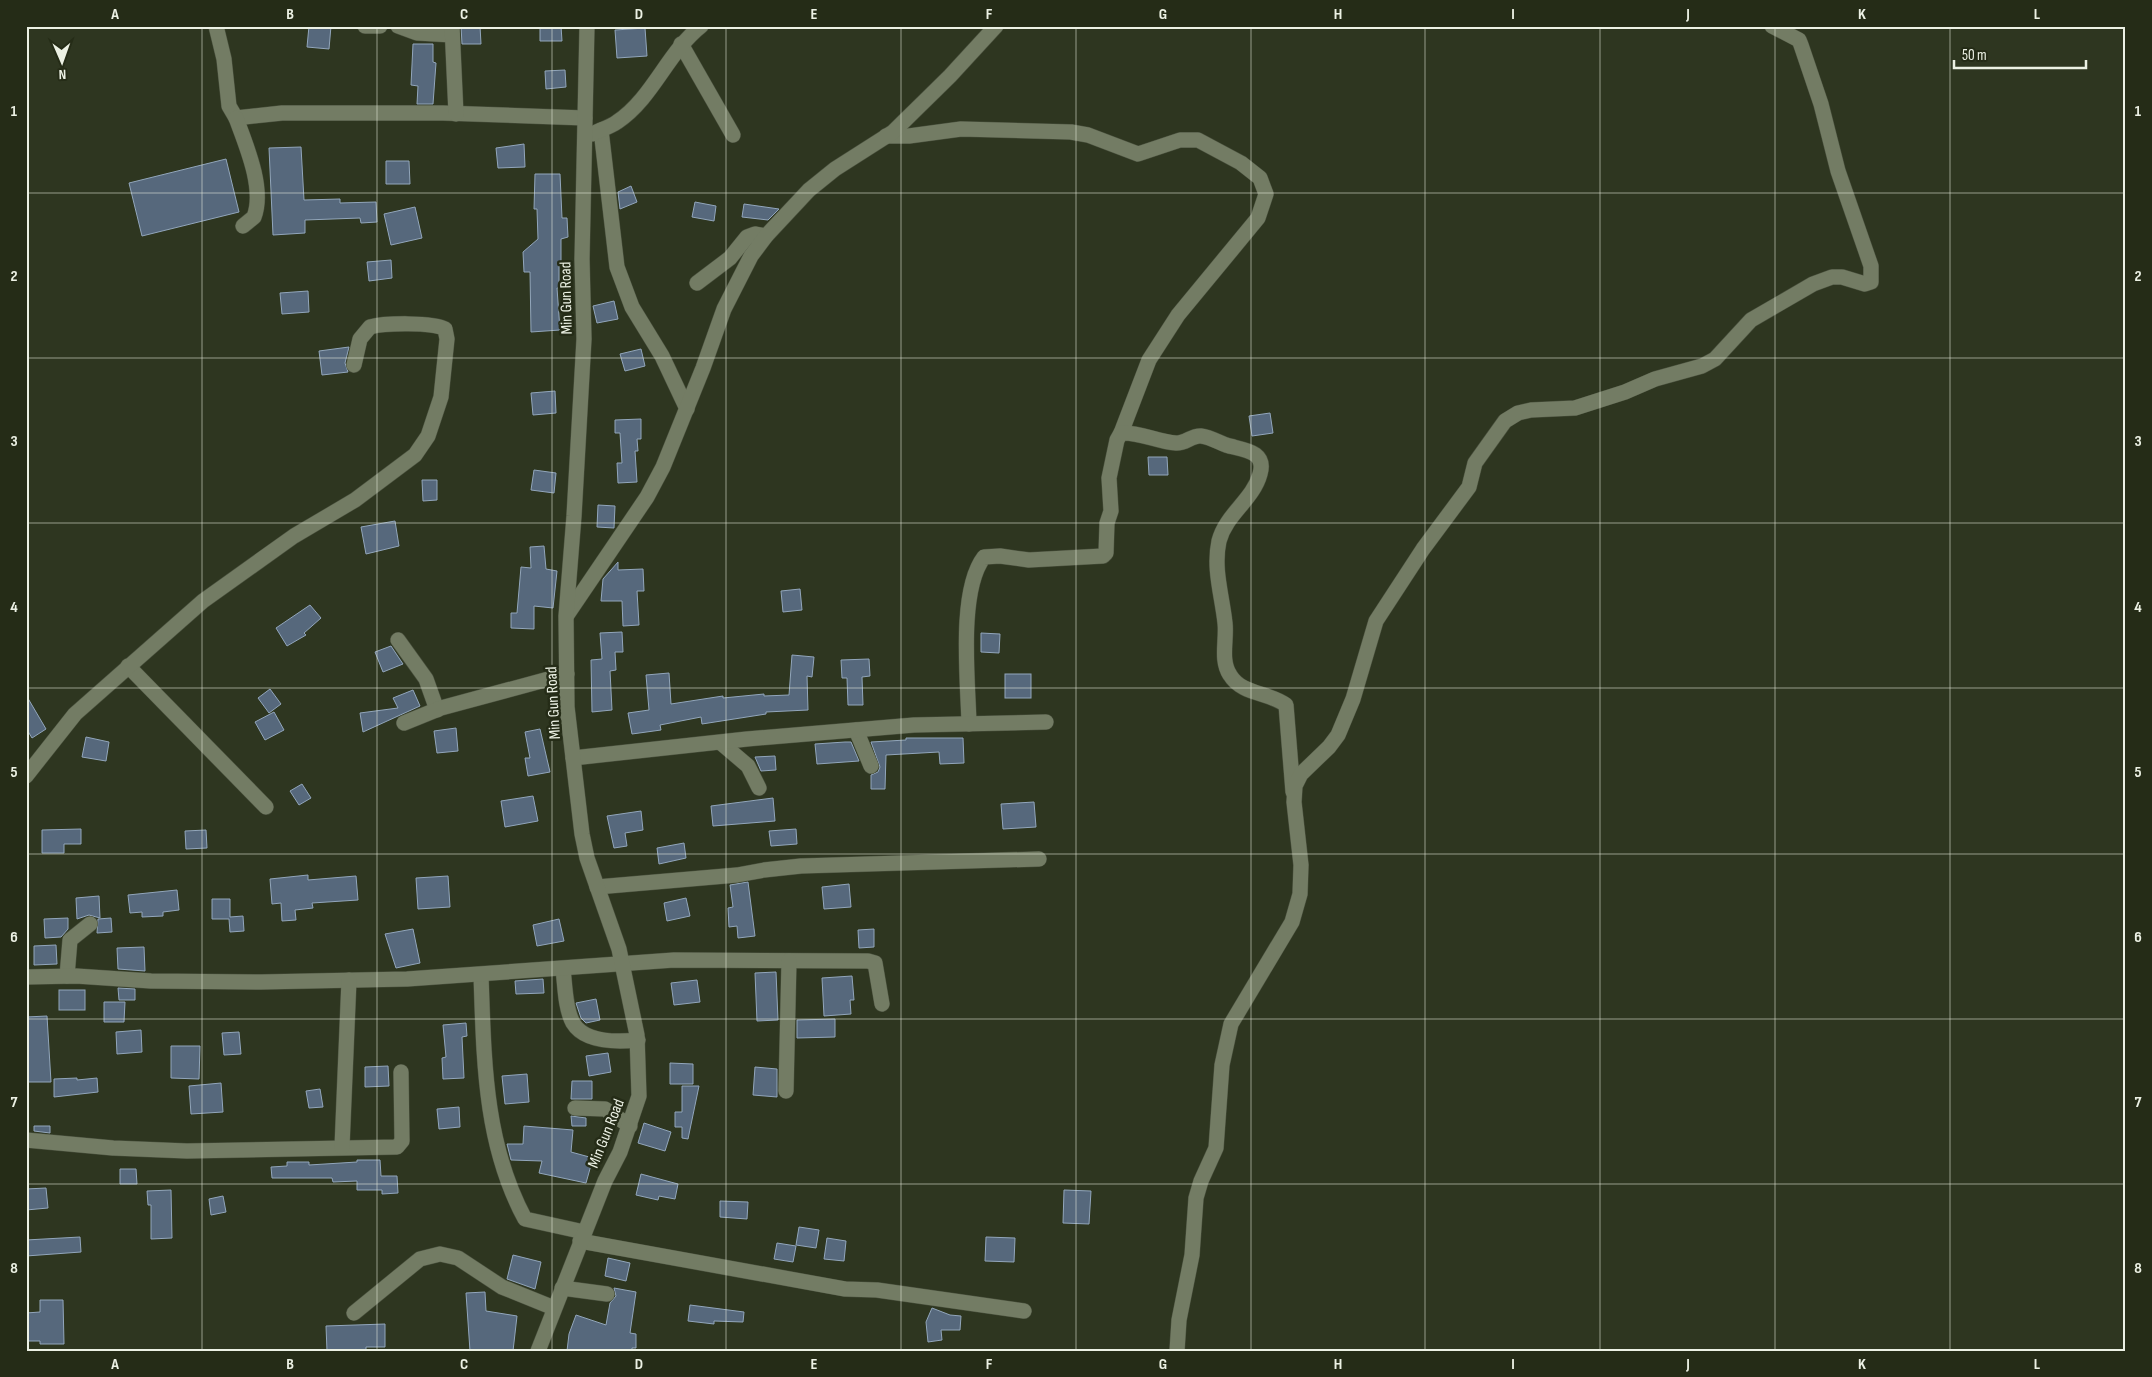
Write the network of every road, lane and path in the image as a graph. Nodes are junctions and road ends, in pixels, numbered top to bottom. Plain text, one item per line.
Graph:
1 (216, 26) edge
2 (365, 26) edge
3 (380, 26) edge
4 (398, 26) edge
5 (587, 26) edge
6 (702, 26) edge
7 (1772, 26) edge
8 (992, 28) edge
9 (452, 30) edge
10 (680, 44) junction
11 (456, 114) junction
12 (236, 118) junction
13 (584, 118) junction
14 (600, 130) junction
15 (733, 135) dead end
16 (886, 136) junction
17 (584, 137) junction
18 (243, 226) dead end
19 (766, 236) junction
20 (697, 284) dead end
21 (354, 365) dead end
22 (687, 410) junction
23 (1121, 433) junction
24 (566, 616) junction
25 (398, 640) dead end
26 (128, 666) junction
27 (567, 674) junction
28 (436, 710) junction
29 (1046, 722) dead end
30 (404, 723) dead end
31 (968, 724) junction
32 (856, 730) junction
33 (721, 743) junction
34 (573, 758) junction
35 (871, 766) dead end
36 (27, 772) edge
37 (759, 788) dead end
38 (1293, 794) junction
39 (266, 807) dead end
40 (1039, 859) dead end
41 (598, 887) junction
42 (90, 924) dead end
43 (790, 961) junction
44 (622, 963) junction
45 (563, 969) junction
46 (481, 974) junction
47 (67, 976) junction
48 (26, 977) edge
49 (349, 980) junction
50 (882, 1004) dead end
51 (638, 1040) junction
52 (401, 1072) dead end
53 (786, 1091) dead end
54 (575, 1108) dead end
55 (630, 1126) junction
56 (26, 1140) edge
57 (342, 1147) junction
58 (582, 1236) junction
59 (562, 1288) junction
60 (607, 1294) dead end
61 (554, 1308) junction
62 (1024, 1311) dead end
63 (354, 1312) dead end
64 (538, 1351) edge
65 (1177, 1351) edge

1 - 12 street
2 - 3 street
4 - 9 street
5 - 13 street, Min Gun Road
6 - 10 street
7 - 38 street
8 - 16 street
9 - 11 street
10 - 14 street
10 - 15 street
11 - 12 street
11 - 13 street
12 - 18 street
13 - 17 street, Min Gun Road
14 - 17 street
14 - 22 street
16 - 19 street
16 - 23 street
17 - 24 street, Min Gun Road
19 - 20 street
19 - 22 street
21 - 26 street
22 - 24 street
23 - 31 street
23 - 38 street
24 - 27 street, Min Gun Road
25 - 28 street
26 - 36 street
26 - 39 street
27 - 28 street
27 - 34 street, Min Gun Road
28 - 30 street
29 - 31 street
31 - 32 street
32 - 33 street
32 - 35 street
33 - 34 street
33 - 37 street
34 - 41 street, Min Gun Road
38 - 65 street
40 - 41 street
41 - 44 street, Min Gun Road
42 - 47 street
43 - 44 street
43 - 50 street
43 - 53 street
44 - 45 street
44 - 51 street, Min Gun Road
45 - 46 street
45 - 51 street
46 - 49 street
46 - 58 street
47 - 48 street
47 - 49 street
49 - 57 street
51 - 55 street, Min Gun Road
52 - 57 street
54 - 55 street
55 - 58 street, Min Gun Road
56 - 57 street
58 - 59 street, Min Gun Road
58 - 62 street
59 - 60 street
59 - 61 street, Min Gun Road
61 - 63 street
61 - 64 street, Min Gun Road

